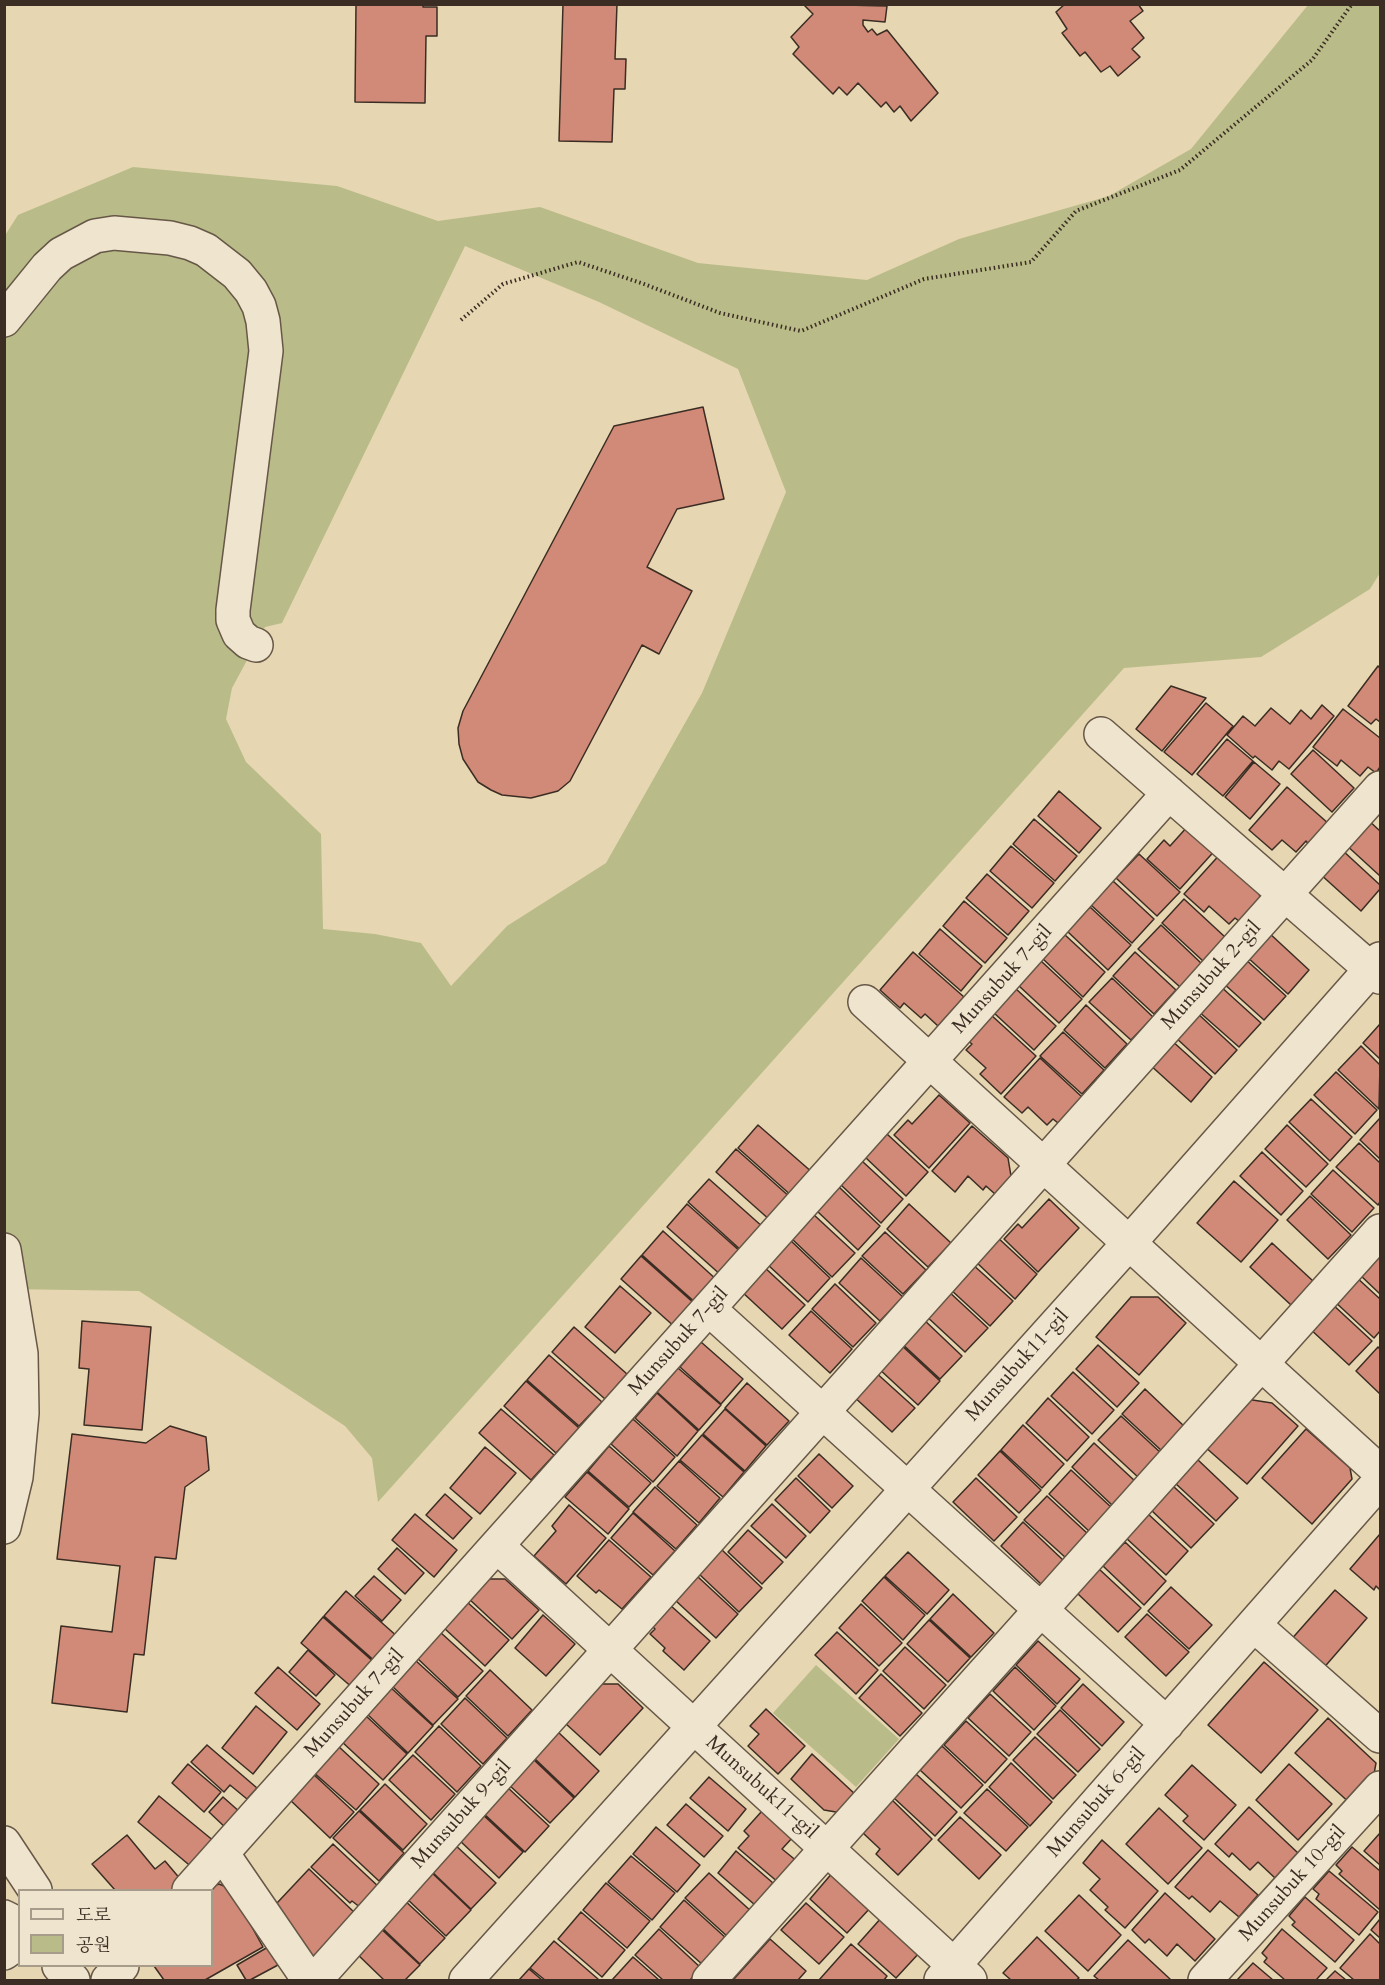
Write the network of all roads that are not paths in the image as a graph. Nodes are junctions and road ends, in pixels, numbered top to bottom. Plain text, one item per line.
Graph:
1 (4, 320) edge
2 (256, 645) dead end
3 (1101, 734) dead end
4 (1380, 788) edge
5 (1169, 793) junction
6 (1285, 894) junction
7 (1377, 968) edge
8 (865, 1002) dead end
9 (930, 1062) junction
10 (1043, 1165) junction
11 (1380, 1231) edge
12 (1129, 1243) junction
13 (4, 1250) edge
14 (709, 1309) junction
15 (1262, 1364) junction
16 (823, 1412) junction
17 (1380, 1472) edge
18 (1380, 1481) edge
19 (908, 1489) junction
20 (4, 1527) edge
21 (497, 1546) junction
22 (1041, 1610) junction
23 (1254, 1625) junction
24 (610, 1650) junction
25 (1167, 1724) junction
26 (694, 1727) junction
27 (1380, 1736) edge
28 (1380, 1788) edge
29 (827, 1849) junction
30 (8, 1853) edge
31 (222, 1853) junction
32 (34, 1889) edge
33 (190, 1889) edge
34 (4, 1917) edge
35 (18, 1924) edge
36 (18, 1943) edge
37 (4, 1953) edge
38 (61, 1967) edge
39 (82, 1967) edge
40 (120, 1967) edge
41 (955, 1976) edge
42 (73, 1980) edge
43 (90, 1980) edge
44 (108, 1980) edge
45 (309, 1980) edge
46 (315, 1980) edge
47 (466, 1980) edge
48 (709, 1980) edge
49 (1205, 1980) edge

1 - 2 street
3 - 5 street
4 - 6 street, Munsubuk 2-gil
5 - 6 street
5 - 9 street, Munsubuk 7-gil
6 - 7 street
6 - 10 street, Munsubuk 2-gil
7 - 12 street
8 - 9 street
9 - 10 street
9 - 14 street, Munsubuk 7-gil
10 - 12 street
10 - 16 street
11 - 15 street
12 - 15 street
12 - 19 street, Munsubuk11-gil
13 - 20 street
14 - 16 street
14 - 21 street, Munsubuk 7-gil
15 - 17 street
15 - 22 street, Munsubuk11-gil
16 - 19 street
16 - 24 street
18 - 23 street, Munsubuk 6-gil
19 - 22 street
19 - 26 street, Munsubuk11-gil
21 - 24 street, Munsubuk11-gil
21 - 31 street, Munsubuk 7-gil
22 - 25 street
22 - 29 street, Munsubuk11-gil
23 - 25 street, Munsubuk 6-gil
23 - 27 street
24 - 26 street, Munsubuk11-gil
24 - 46 street, Munsubuk 9-gil
25 - 41 street, Munsubuk 6-gil
26 - 29 street, Munsubuk11-gil
26 - 47 street
28 - 49 street, Munsubuk 10-gil
29 - 41 street, Munsubuk11-gil
29 - 48 street
30 - 32 street
31 - 33 street, Munsubuk 7-gil
31 - 45 street
34 - 35 street
36 - 37 street
38 - 42 street
39 - 43 street
40 - 44 street

